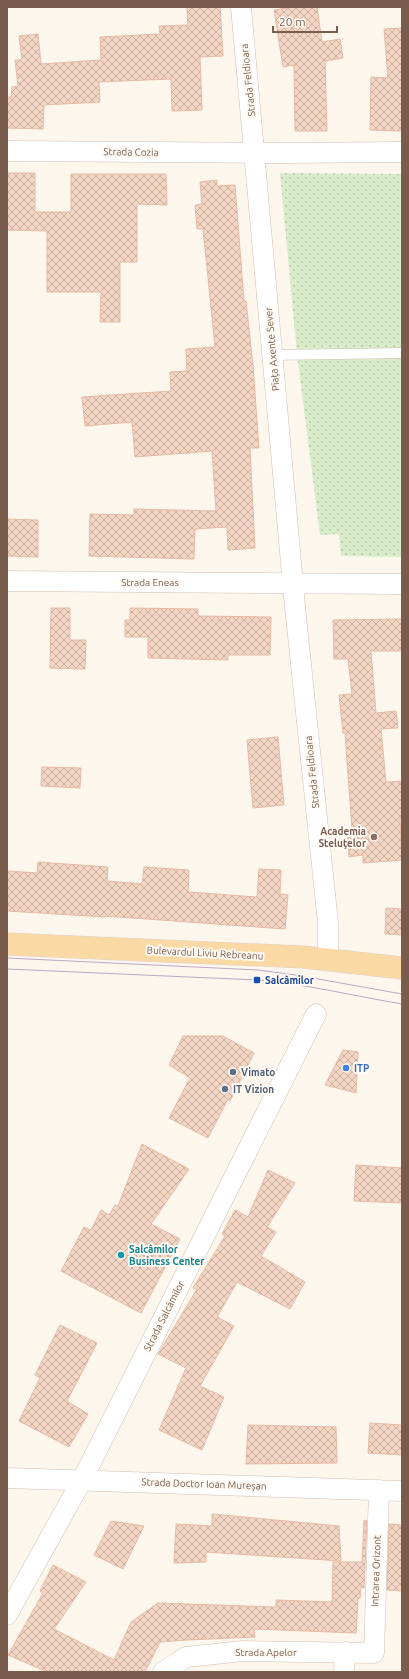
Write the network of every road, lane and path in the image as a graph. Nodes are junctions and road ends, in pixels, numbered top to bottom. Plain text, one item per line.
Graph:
1 (241, 7) edge
2 (7, 151) edge
3 (402, 152) edge
4 (255, 153) junction
5 (402, 353) edge
6 (273, 355) junction
7 (7, 581) edge
8 (293, 583) junction
9 (402, 584) edge
10 (7, 944) edge
11 (328, 960) junction
12 (402, 968) edge
13 (316, 1014) dead end
14 (7, 1478) edge
15 (82, 1480) junction
16 (379, 1490) junction
17 (402, 1491) edge
18 (7, 1615) edge
19 (345, 1652) junction
20 (374, 1652) joint
21 (7, 1670) edge
22 (12, 1672) edge
23 (163, 1672) edge
24 (344, 1672) edge

1 - 4 street, Strada Feldioara
2 - 4 street, Strada Cozia
3 - 4 street
4 - 6 street, Piața Axente Sever
5 - 6 lane
6 - 8 street, Piața Axente Sever
7 - 8 street, Strada Eneas
8 - 9 street
8 - 11 street, Strada Feldioara
10 - 11 main road, Bulevardul Liviu Rebreanu
11 - 12 main road, Bulevardul Liviu Rebreanu
13 - 15 street, Strada Salcâmilor
14 - 15 street, Strada Doctor Ioan Mureșan
15 - 16 street, Strada Doctor Ioan Mureșan
15 - 18 street, Strada Salcâmilor
16 - 17 street, Strada Doctor Ioan Mureșan
16 - 20 street, Intrarea Orizont
19 - 20 street, Strada Apelor
19 - 23 street, Strada Apelor
19 - 24 street
21 - 22 path

